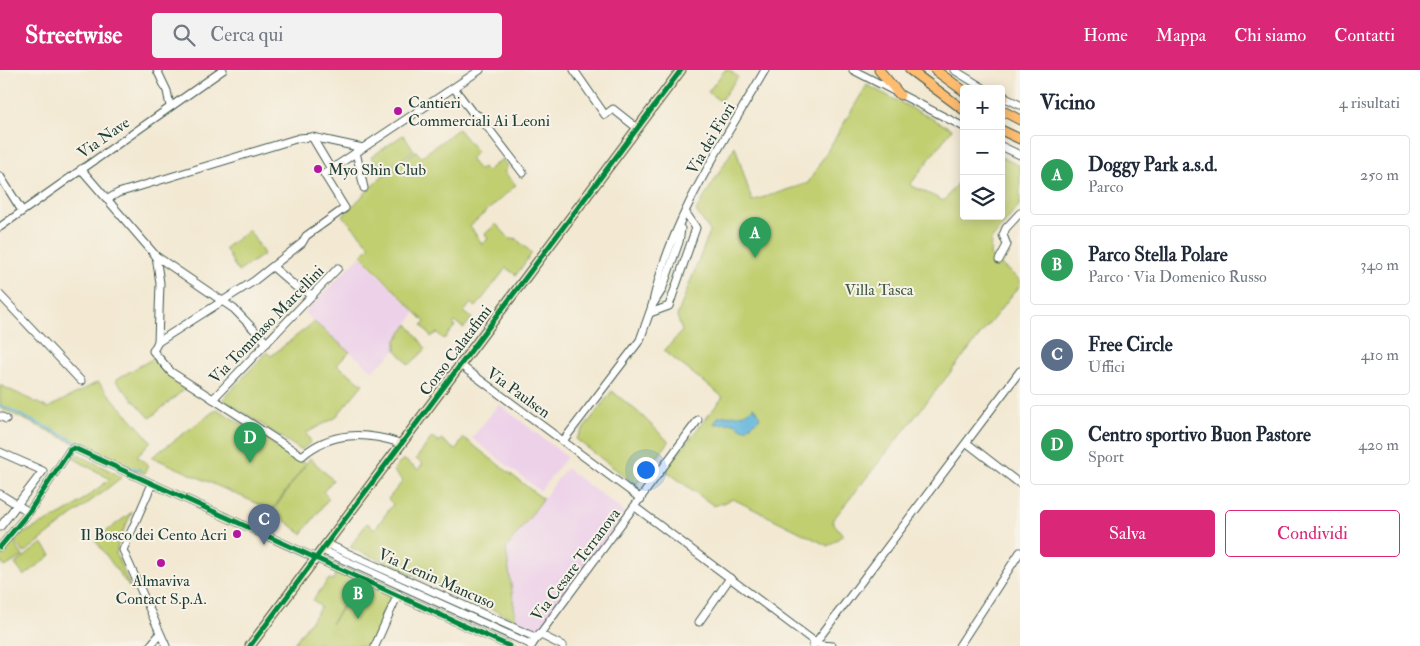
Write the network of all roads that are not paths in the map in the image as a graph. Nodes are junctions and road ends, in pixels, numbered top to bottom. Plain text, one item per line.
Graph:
1 (157, 70) edge
2 (223, 70) edge
3 (480, 70) edge
4 (574, 70) edge
5 (765, 70) edge
6 (853, 70) edge
7 (880, 70) edge
8 (910, 70) edge
9 (935, 70) edge
10 (954, 70) edge
11 (677, 72) edge
12 (978, 85) edge
13 (454, 88) junction
14 (960, 89) edge
15 (900, 95) junction
16 (1005, 98) edge
17 (1020, 105) edge
18 (170, 106) junction
19 (960, 107) edge
20 (1005, 112) edge
21 (1020, 120) edge
22 (960, 125) edge
23 (637, 128) junction
24 (1005, 132) edge
25 (312, 137) junction
26 (1020, 139) edge
27 (1005, 148) edge
28 (360, 150) junction
29 (1020, 155) edge
30 (81, 169) junction
31 (331, 169) junction
32 (523, 172) dead end
33 (0, 176) edge
34 (364, 188) dead end
35 (108, 199) junction
36 (22, 211) junction
37 (686, 213) junction
38 (1020, 213) edge
39 (0, 227) edge
40 (156, 256) junction
41 (999, 260) dead end
42 (273, 267) junction
43 (338, 268) dead end
44 (0, 294) edge
45 (313, 295) junction
46 (223, 302) junction
47 (651, 309) junction
48 (158, 342) junction
49 (267, 342) junction
50 (459, 364) junction
51 (1020, 371) edge
52 (81, 381) dead end
53 (213, 399) junction
54 (698, 420) dead end
55 (563, 441) junction
56 (400, 443) junction
57 (967, 443) junction
58 (0, 452) edge
59 (152, 484) junction
60 (1020, 484) edge
61 (0, 494) edge
62 (641, 499) junction
63 (18, 504) junction
64 (635, 507) junction
65 (28, 512) junction
66 (0, 527) edge
67 (0, 547) edge
68 (322, 550) junction
69 (1020, 552) edge
70 (730, 578) junction
71 (398, 594) junction
72 (699, 622) dead end
73 (160, 634) junction
74 (538, 636) junction
75 (814, 644) edge
76 (164, 645) edge
77 (150, 646) edge
78 (250, 646) edge
79 (375, 646) edge
80 (508, 646) edge
81 (531, 646) edge
82 (563, 646) edge
83 (832, 646) edge
84 (959, 646) edge

1 - 18 street
2 - 18 street, Via Nave
3 - 13 street
4 - 23 street
5 - 37 street, Via dei Fiori
6 - 15 street
7 - 15 main road
8 - 19 main road
9 - 14 main road
10 - 12 street
11 - 23 main road, Corso Calatafimi
13 - 28 street
13 - 32 street
15 - 22 street
16 - 17 street
18 - 30 street, Via Nave
20 - 21 main road
23 - 50 main road, Corso Calatafimi
24 - 26 main road
25 - 28 street
25 - 31 street
25 - 35 street
27 - 29 street
28 - 31 street
28 - 34 street
30 - 35 street
30 - 36 street, Via Nave
31 - 42 street
33 - 36 street
35 - 40 street
36 - 39 street, Via Nave
37 - 47 street, Via dei Fiori
37 - 47 street
38 - 41 street
40 - 46 street
40 - 48 street
42 - 45 street
42 - 46 street
43 - 45 street, Via Tommaso Marcellini
44 - 52 street
45 - 49 street, Via Tommaso Marcellini
46 - 48 street
46 - 49 street
47 - 55 street, Via dei Fiori
48 - 53 street
49 - 53 street, Via Tommaso Marcellini
50 - 55 street, Via Paulsen
50 - 56 main road, Corso Calatafimi
51 - 57 street
53 - 56 street
54 - 62 street, Via Cesare Terranova
55 - 62 street, Via Paulsen
56 - 68 main road, Corso Calatafimi
57 - 60 street
57 - 75 street
58 - 63 street
59 - 65 street
59 - 68 street
59 - 73 street
61 - 63 street
62 - 64 street, Via Cesare Terranova
63 - 65 street
63 - 66 street
64 - 70 street
64 - 74 street, Via Cesare Terranova
65 - 67 street
68 - 71 street, Via Lenin Mancuso
68 - 74 street, Via Lenin Mancuso
68 - 78 main road, Corso Calatafimi
68 - 81 street, Via Lenin Mancuso
69 - 84 street
70 - 72 street
70 - 75 street
71 - 79 street
71 - 80 street, Via Lenin Mancuso
73 - 76 street
73 - 77 street
74 - 81 street, Via Cesare Terranova
74 - 82 street, Via Lenin Mancuso
75 - 83 street

